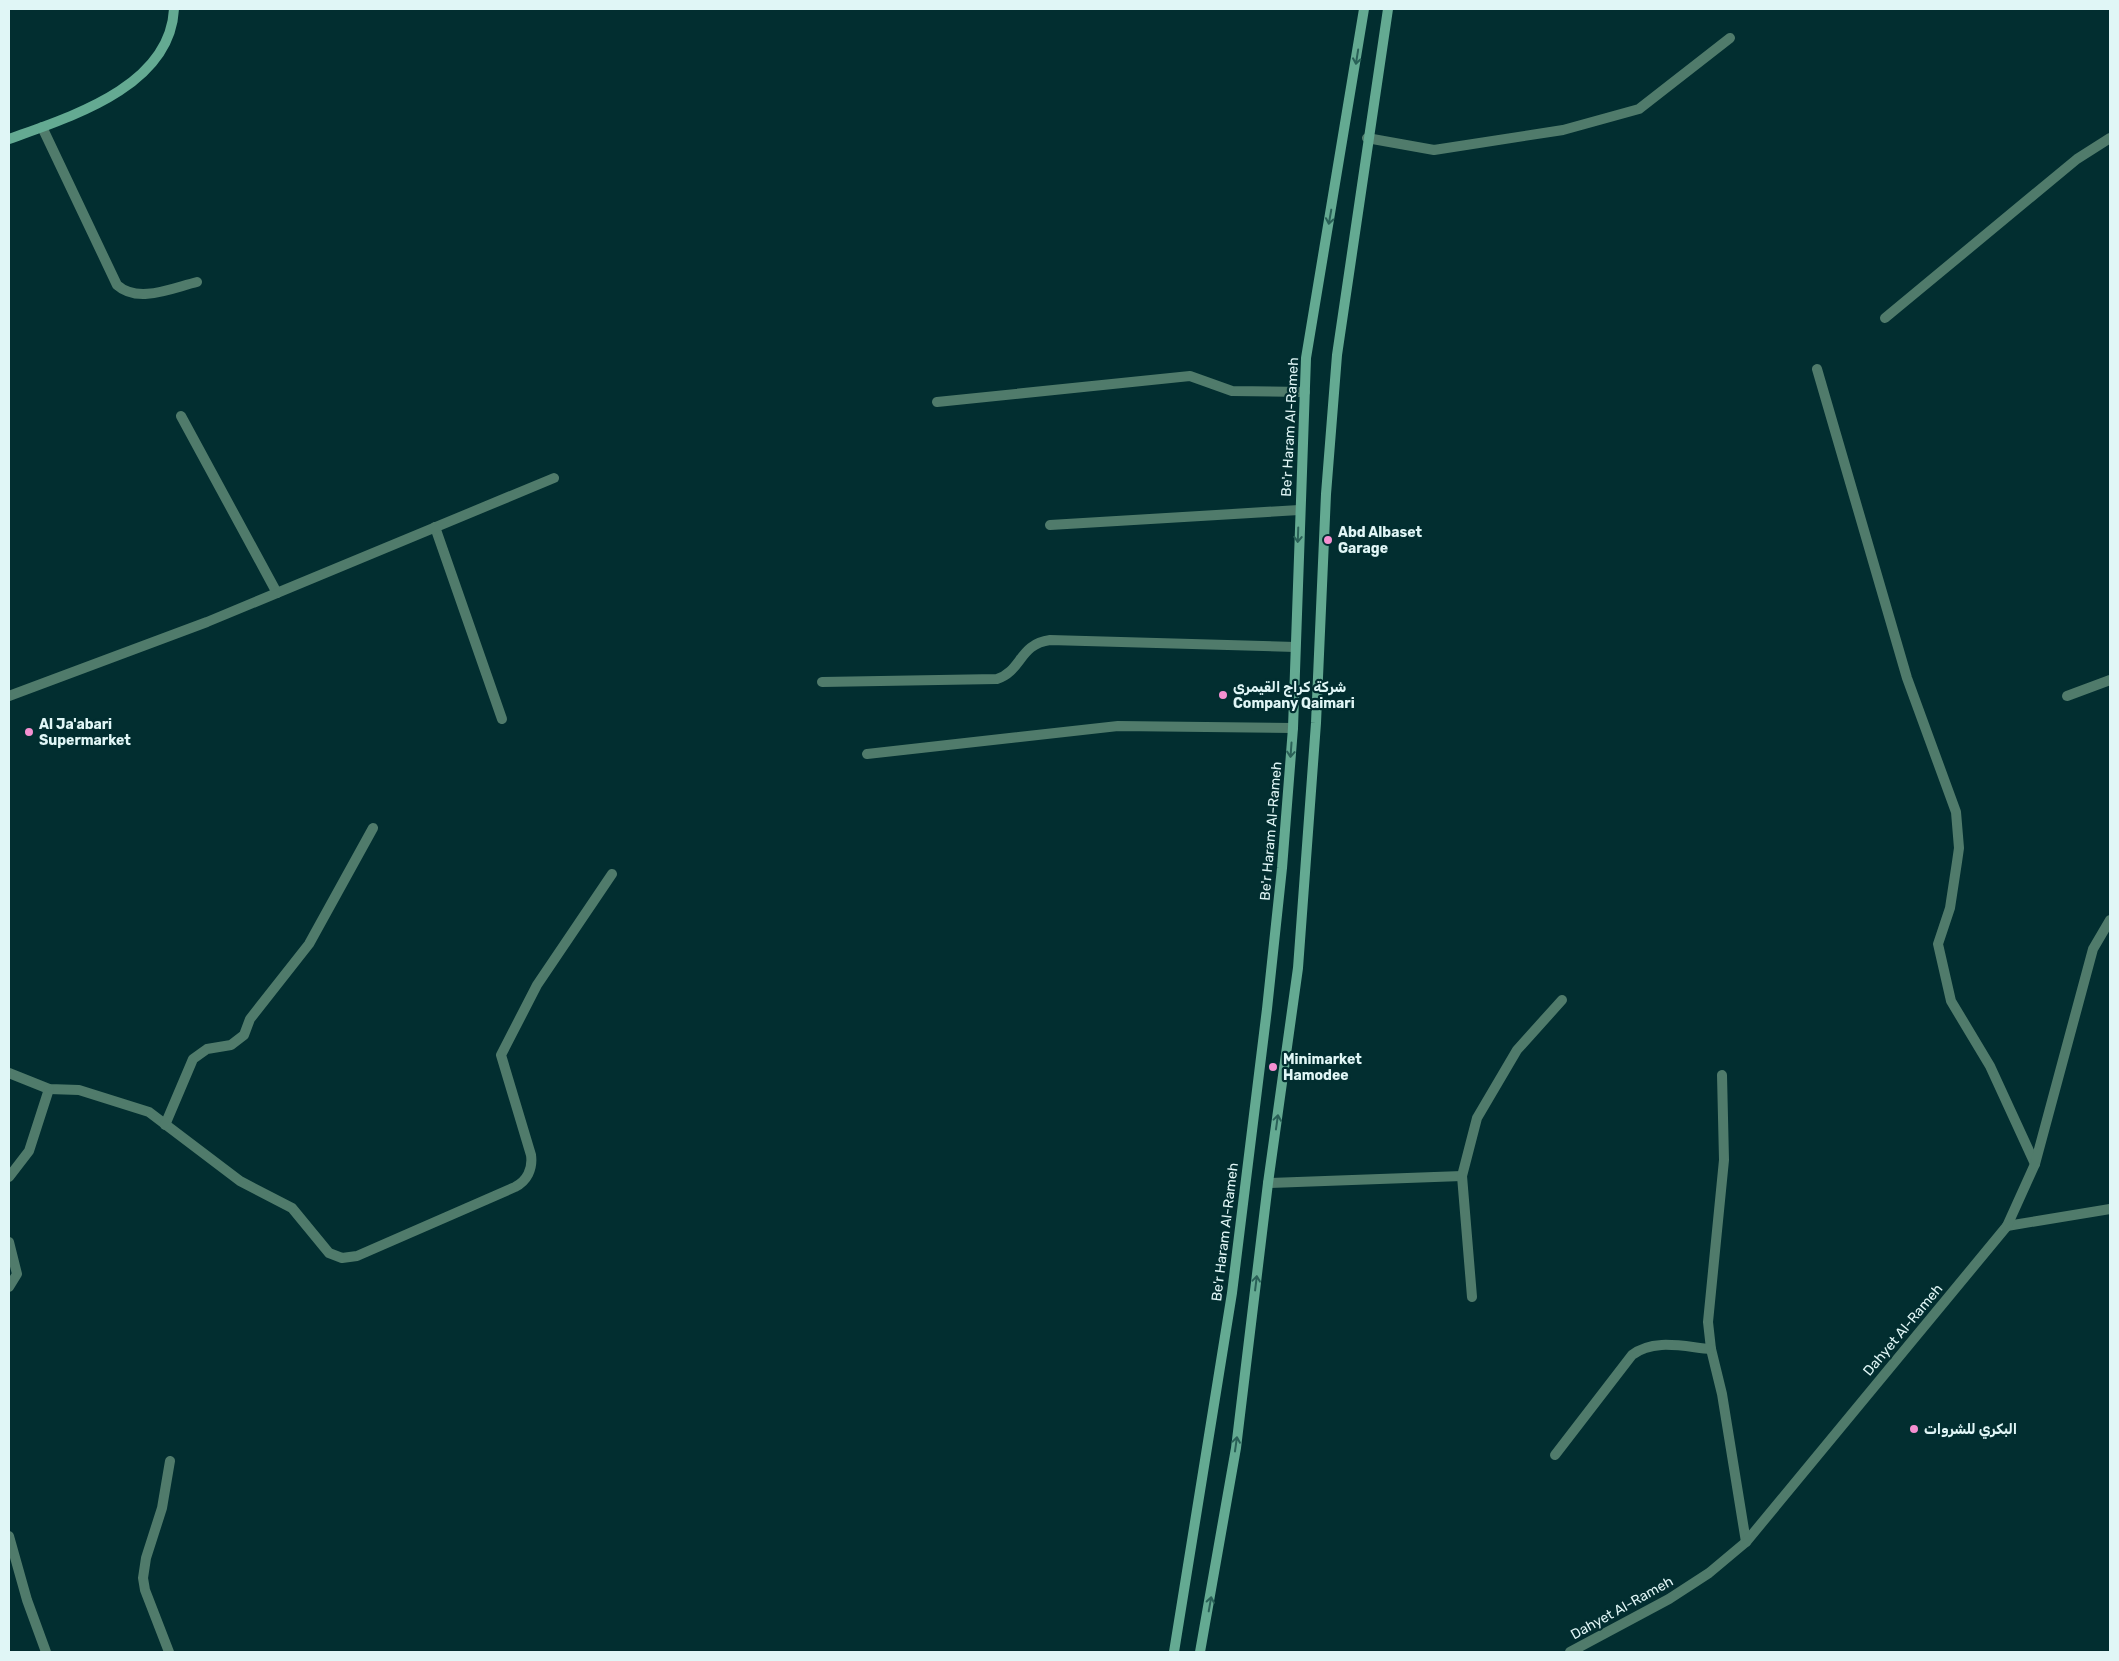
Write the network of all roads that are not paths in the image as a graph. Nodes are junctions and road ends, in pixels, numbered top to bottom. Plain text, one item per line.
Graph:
1 (174, 9) edge
2 (1364, 9) edge
3 (1388, 9) edge
4 (1730, 38) dead end
5 (42, 127) junction
6 (1367, 138) junction
7 (2110, 138) edge
8 (9, 139) edge
9 (197, 282) dead end
10 (1885, 318) dead end
11 (1817, 369) dead end
12 (1305, 392) junction
13 (937, 402) dead end
14 (181, 416) dead end
15 (554, 478) dead end
16 (1299, 510) junction
17 (1050, 525) dead end
18 (435, 527) junction
19 (277, 593) junction
20 (1295, 647) junction
21 (2110, 680) edge
22 (822, 682) dead end
23 (9, 696) edge
24 (2067, 696) dead end
25 (502, 719) dead end
26 (1293, 728) junction
27 (867, 754) dead end
28 (373, 828) dead end
29 (612, 874) dead end
30 (2110, 920) edge
31 (1562, 1000) dead end
32 (9, 1073) edge
33 (1722, 1075) dead end
34 (49, 1089) junction
35 (165, 1125) junction
36 (2035, 1164) junction
37 (1462, 1176) junction
38 (9, 1177) edge
39 (1268, 1183) junction
40 (2110, 1209) edge
41 (2007, 1226) junction
42 (9, 1242) edge
43 (9, 1287) edge
44 (1472, 1297) dead end
45 (1710, 1349) junction
46 (1555, 1455) dead end
47 (170, 1461) dead end
48 (9, 1536) edge
49 (1746, 1542) junction
50 (46, 1652) edge
51 (169, 1652) edge
52 (1174, 1652) edge
53 (1200, 1652) edge
54 (1570, 1652) edge

1 - 5 main road
2 -> 12 main road, Be'r Haram Al-Rameh
3 - 6 main road
4 - 6 street
5 - 8 main road
5 - 9 street
39 -> 6 main road
7 - 10 street
11 - 36 street
12 - 13 street
12 - 16 main road, Be'r Haram Al-Rameh
14 - 19 street
15 - 18 street
16 - 17 street
16 -> 20 main road, Be'r Haram Al-Rameh
18 - 19 street
18 - 25 street
19 - 23 street
20 - 22 street
20 - 26 main road, Be'r Haram Al-Rameh
21 - 24 street
26 - 27 street
26 -> 52 main road, Be'r Haram Al-Rameh
28 - 35 street
29 - 35 street
30 - 36 street, Dahyet Al-Rameh
31 - 37 street
32 - 34 street
33 - 45 street
34 - 35 street
34 - 38 street
36 - 41 street, Dahyet Al-Rameh
37 - 39 street
37 - 44 street
53 -> 39 main road
40 - 41 street
41 - 49 street, Dahyet Al-Rameh
42 - 43 street
45 - 46 street
45 - 49 street
47 - 51 street
48 - 50 street
49 - 54 street, Dahyet Al-Rameh

